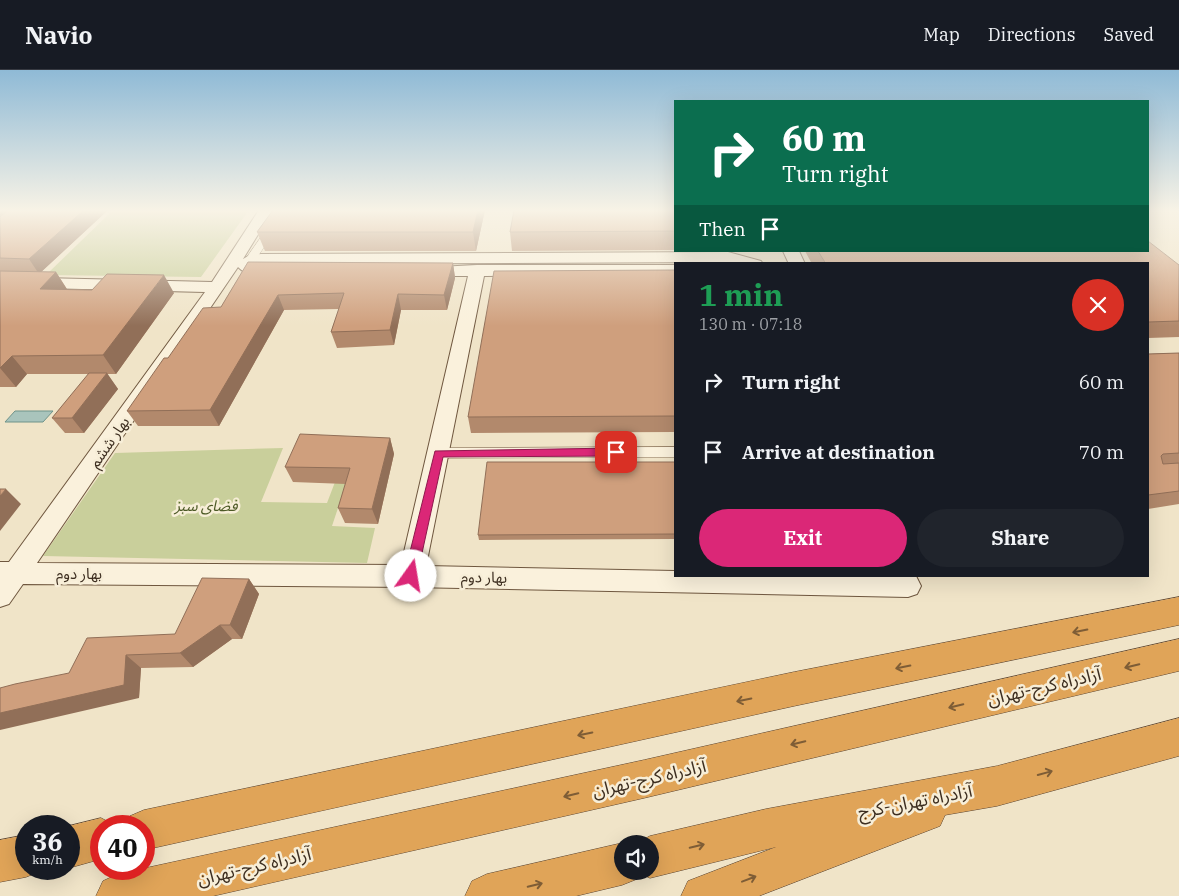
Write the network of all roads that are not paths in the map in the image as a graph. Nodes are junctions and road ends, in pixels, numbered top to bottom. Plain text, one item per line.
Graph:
1 (242, 249) edge
2 (258, 249) edge
3 (727, 254) edge
4 (250, 260) junction
5 (749, 262) edge
6 (477, 270) junction
7 (674, 270) edge
8 (674, 279) edge
9 (0, 282) edge
10 (218, 287) junction
11 (674, 452) edge
12 (439, 454) junction
13 (8, 573) edge
14 (411, 576) junction
15 (905, 581) edge
16 (0, 596) edge
17 (1179, 611) edge
18 (1179, 654) edge
19 (1179, 737) edge
20 (997, 786) junction
21 (155, 828) edge
22 (659, 855) edge
23 (15, 858) edge
24 (0, 861) edge
25 (614, 866) edge
26 (118, 896) edge
27 (488, 896) edge
28 (703, 896) edge

1 - 10 street, بهار ششم
2 - 4 street
3 - 4 street
3 - 5 street
4 - 6 street
6 - 7 street
6 - 8 street
6 - 12 street
9 - 10 street
10 - 13 street, بهار ششم
11 - 12 street
12 - 14 street
13 - 14 street, بهار دوم
13 - 16 street, بهار ششم
14 - 15 street, بهار دوم
17 -> 21 highway
18 -> 26 highway, آزادراه کرج-تهران
20 -> 19 highway, آزادراه تهران-کرج
22 -> 20 highway, آزادراه تهران-کرج
28 -> 20 highway
23 - 24 highway
27 -> 25 highway

